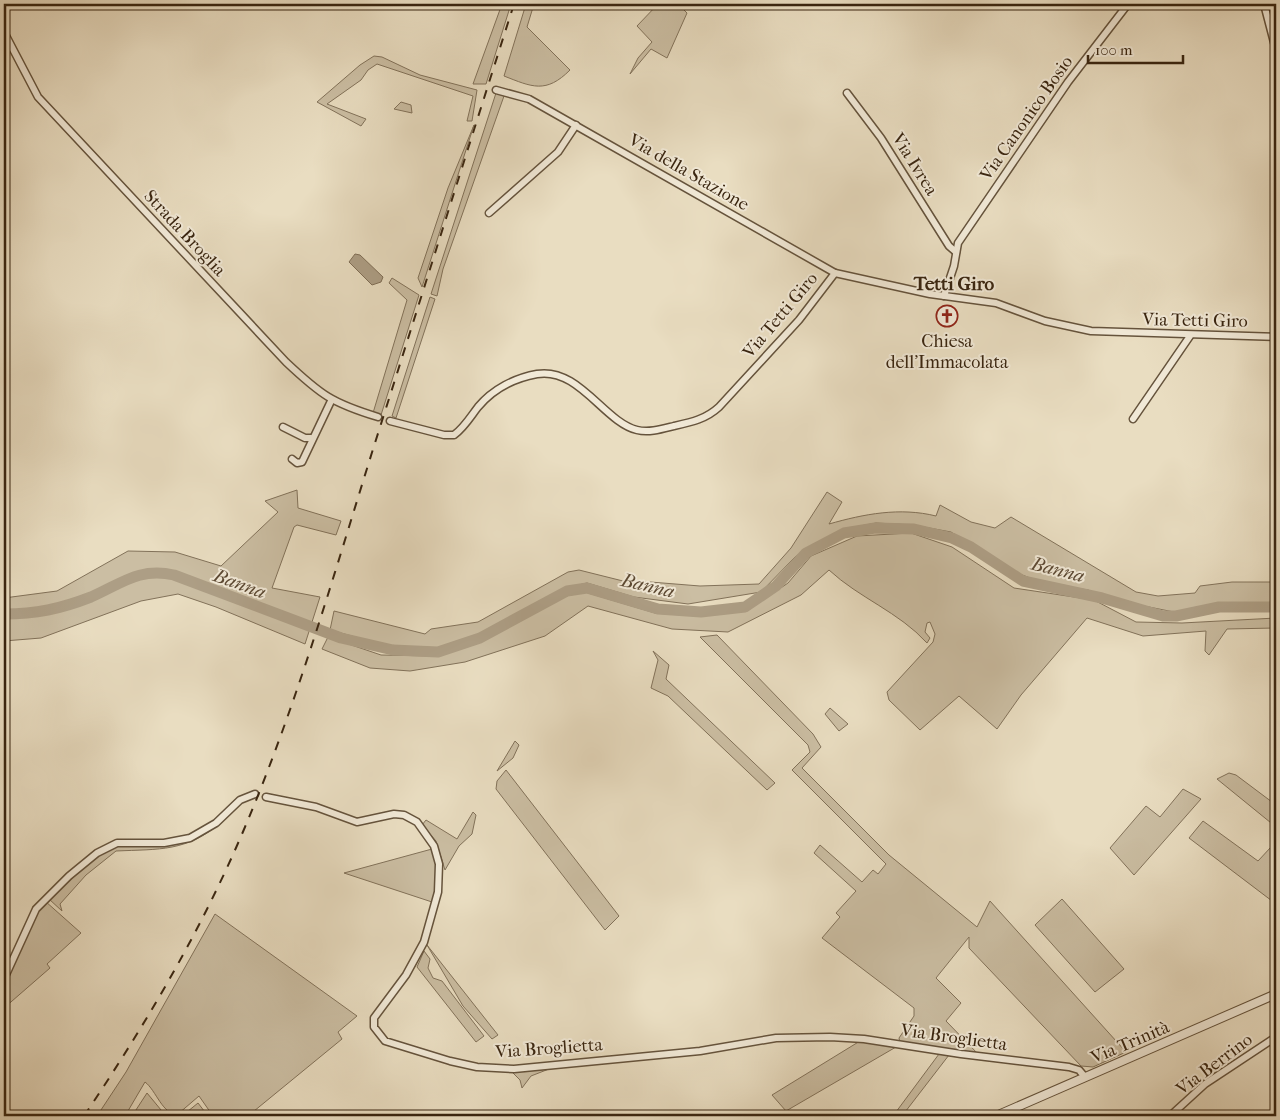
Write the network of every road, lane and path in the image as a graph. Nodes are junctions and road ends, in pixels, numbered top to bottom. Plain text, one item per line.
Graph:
1 (1128, 4) edge
2 (1264, 4) edge
3 (4, 32) edge
4 (1276, 50) edge
5 (496, 90) dead end
6 (847, 93) dead end
7 (576, 125) junction
8 (489, 213) dead end
9 (956, 252) junction
10 (835, 273) junction
11 (944, 296) junction
12 (1190, 336) junction
13 (1276, 337) edge
14 (331, 400) junction
15 (378, 418) dead end
16 (1133, 419) dead end
17 (390, 421) dead end
18 (283, 427) dead end
19 (312, 438) junction
20 (292, 460) dead end
21 (255, 794) dead end
22 (266, 797) dead end
23 (4, 979) edge
24 (1276, 994) edge
25 (1276, 1037) edge
26 (1085, 1077) junction
27 (996, 1116) edge
28 (1170, 1116) edge

1 - 9 street, Via Canonico Bosio
2 - 4 street
3 - 14 street, Strada Broglia
5 - 7 street, Via della Stazione
6 - 9 street, Via Ivrea
7 - 8 street
7 - 10 street, Via della Stazione
9 - 11 street, Via Canonico Bosio
10 - 11 street, Via Tetti Giro
10 - 17 street, Via Tetti Giro
11 - 12 street, Via Tetti Giro
12 - 13 street, Via Tetti Giro
12 - 16 street
14 - 15 street, Strada Broglia
14 - 19 street
18 - 19 street
19 - 20 street
21 - 23 street
22 - 26 street, Via Broglietta
24 - 26 street, Via Trinità
25 - 28 street, Via Berrino
26 - 27 street, Via Trinità

